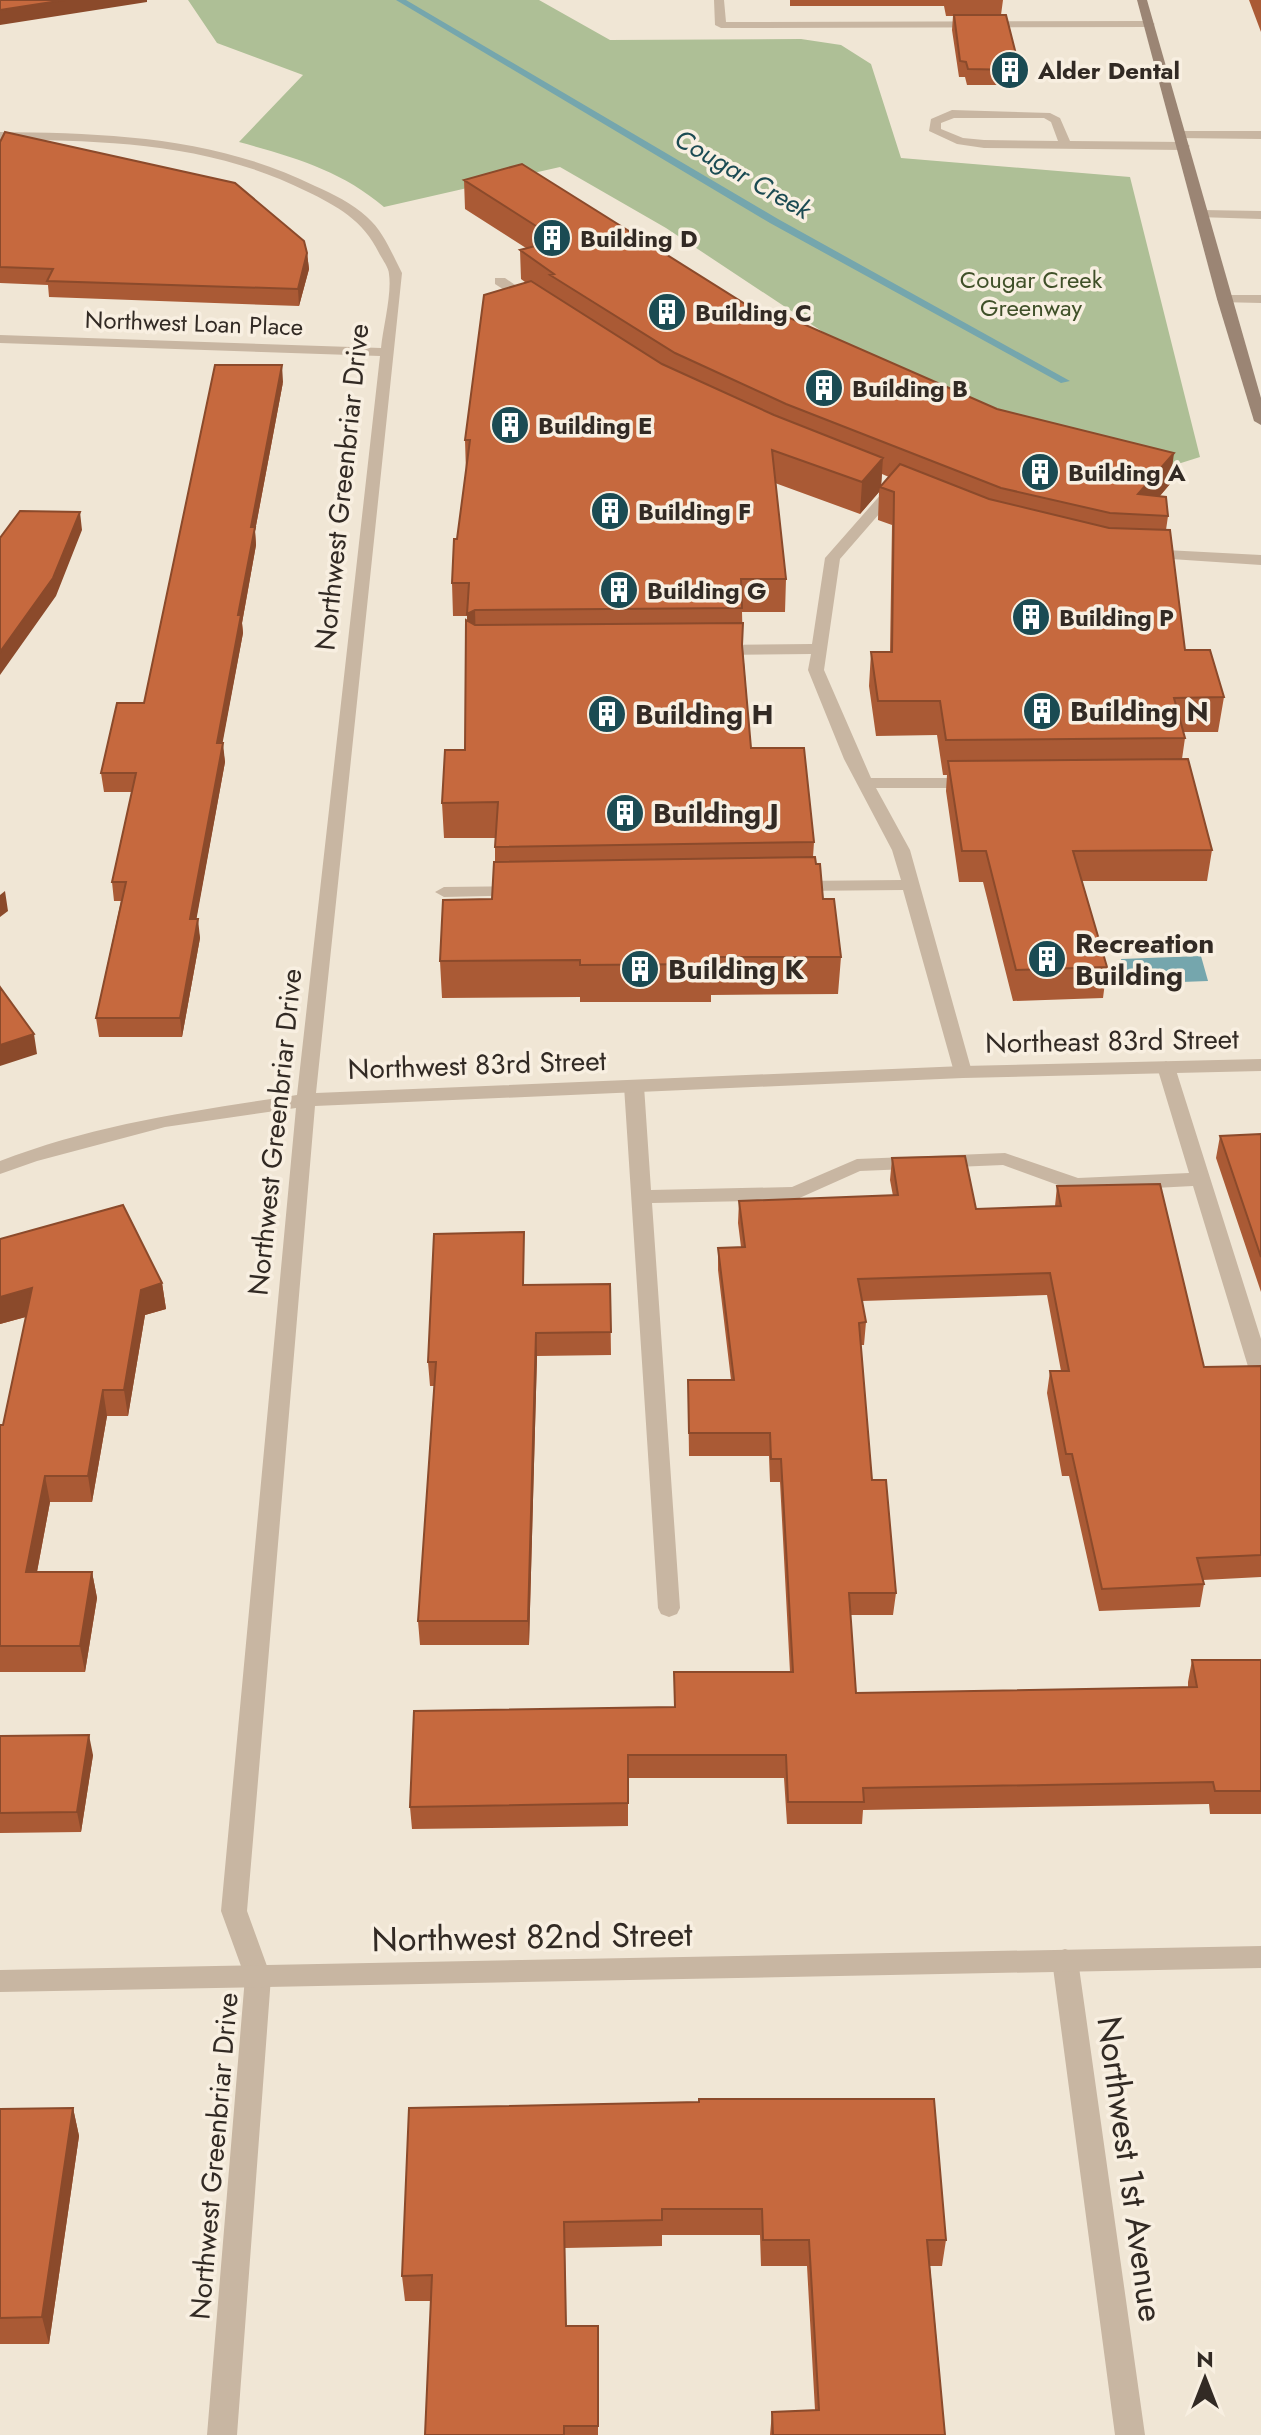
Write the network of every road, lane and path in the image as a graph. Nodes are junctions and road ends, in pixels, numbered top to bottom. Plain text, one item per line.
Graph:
1 (719, 0) edge
2 (1142, 0) edge
3 (1149, 24) junction
4 (1261, 135) edge
5 (0, 136) edge
6 (1183, 141) junction
7 (1066, 145) junction
8 (1202, 214) junction
9 (1261, 215) edge
10 (500, 281) dead end
11 (1224, 299) junction
12 (1261, 299) edge
13 (539, 306) edge
14 (0, 339) edge
15 (387, 352) junction
16 (1261, 421) edge
17 (895, 487) edge
18 (1137, 554) edge
19 (1261, 560) edge
20 (819, 649) junction
21 (695, 650) edge
22 (989, 782) edge
23 (865, 783) junction
24 (911, 885) junction
25 (771, 887) edge
26 (537, 890) edge
27 (444, 892) dead end
28 (1261, 1065) edge
29 (1166, 1067) junction
30 (963, 1072) junction
31 (634, 1086) junction
32 (306, 1100) junction
33 (0, 1168) edge
34 (1201, 1179) junction
35 (641, 1197) junction
36 (1261, 1373) edge
37 (669, 1608) dead end
38 (1261, 1957) edge
39 (1065, 1960) junction
40 (258, 1977) junction
41 (0, 1981) edge
42 (222, 2435) edge
43 (1130, 2435) edge

1 - 3 street
2 - 3 main road
3 - 6 main road
4 - 6 street
5 - 15 street, Northwest Greenbriar Drive
6 - 7 street
6 - 8 main road
7 - 7 street
8 - 9 street
8 - 11 main road
10 - 13 street
11 - 12 street
11 - 16 main road
14 - 15 street, Northwest Loan Place
15 - 32 street, Northwest Greenbriar Drive
17 - 20 street
18 - 19 street
20 - 21 street
20 - 23 street
22 - 23 street
23 - 24 street
24 - 25 street
24 - 30 street
26 - 27 street
28 - 29 street, Northeast 83rd Street
29 - 30 street, Northeast 83rd Street
29 - 34 street
30 - 31 street, Northwest 83rd Street
31 - 32 street, Northwest 83rd Street
31 - 35 street
32 - 33 street, Northwest 83rd Street
32 - 40 street, Northwest Greenbriar Drive
34 - 35 street
34 - 36 street
35 - 37 street
38 - 39 street, Northwest 82nd Street
39 - 40 street, Northwest 82nd Street
39 - 43 street, Northwest 1st Avenue
40 - 41 street, Northwest 82nd Street
40 - 42 street, Northwest Greenbriar Drive

